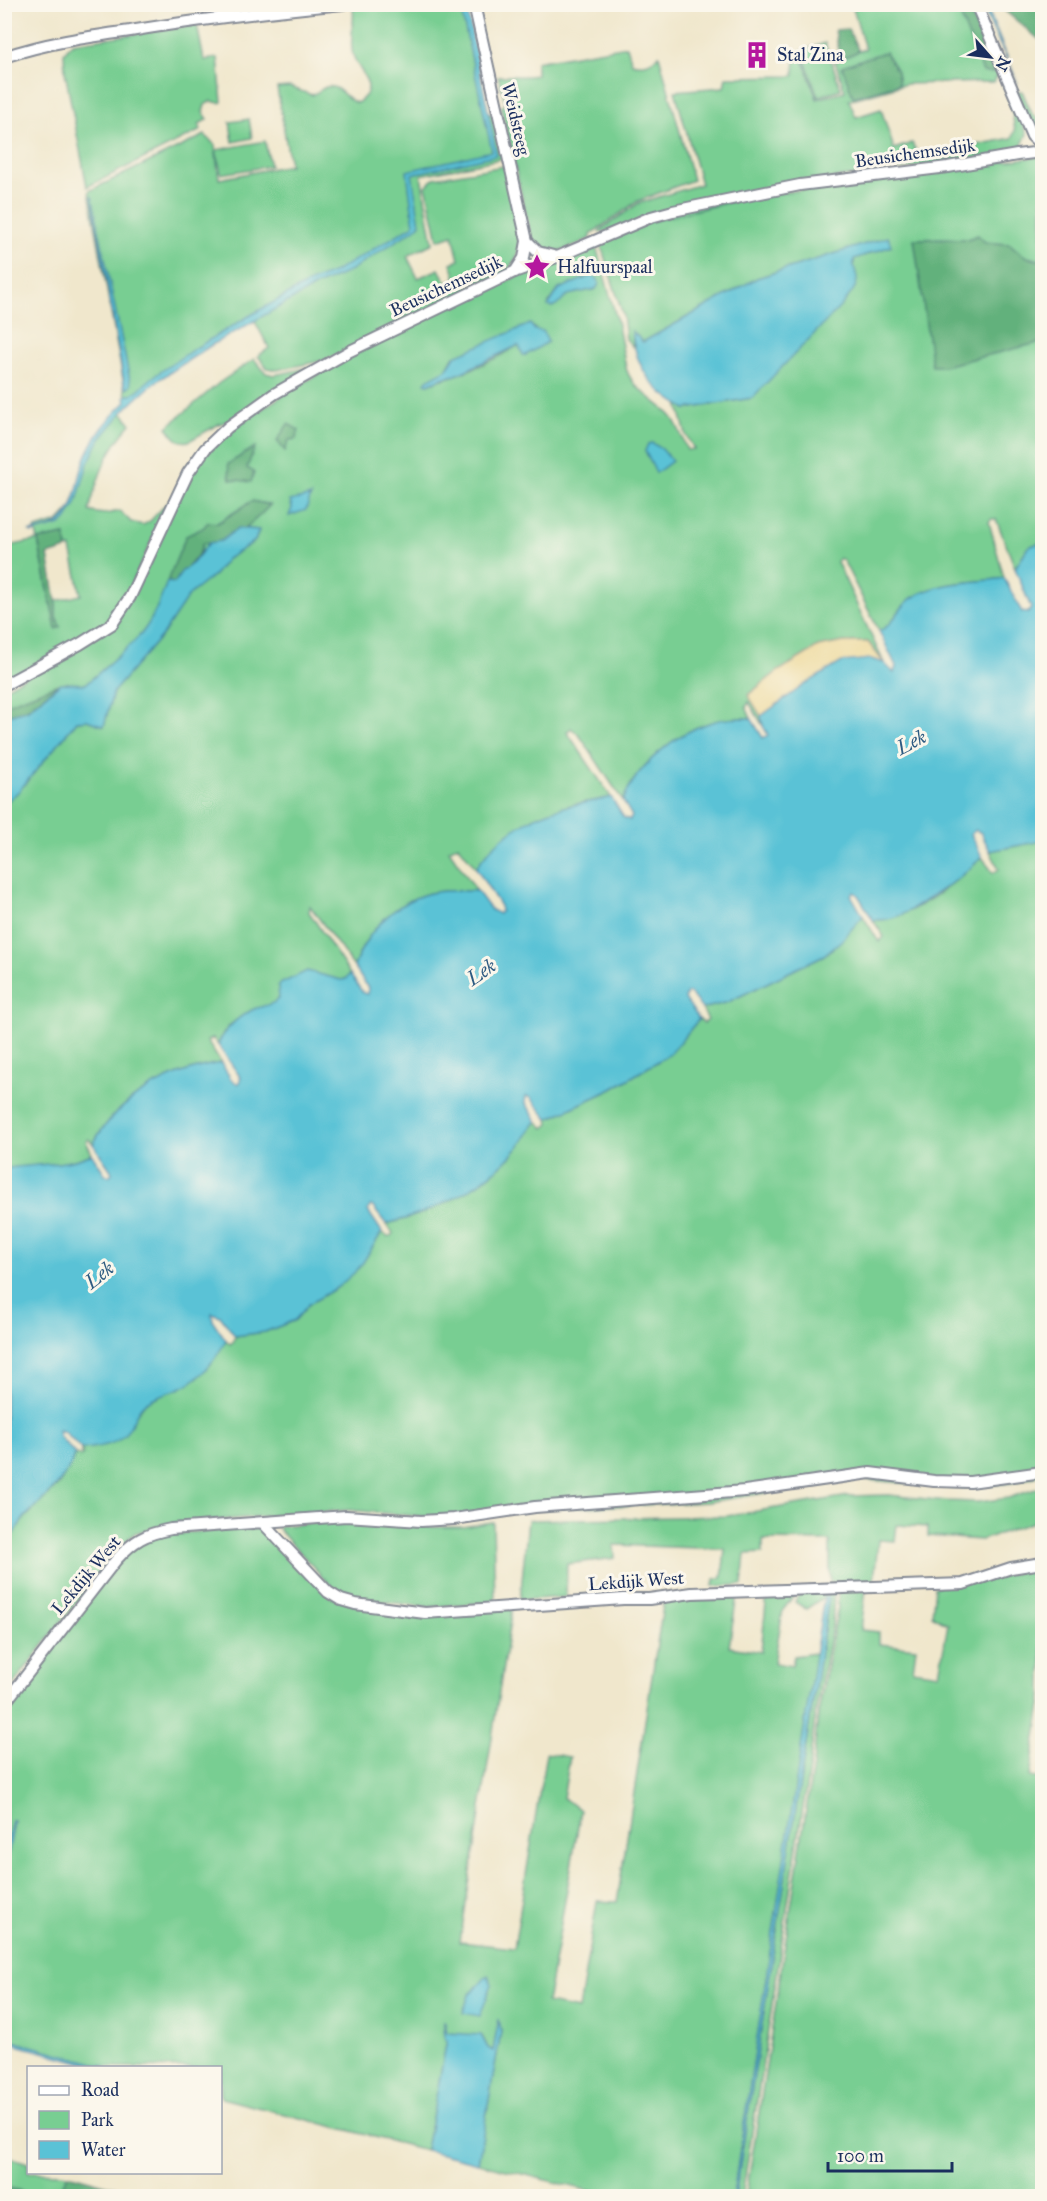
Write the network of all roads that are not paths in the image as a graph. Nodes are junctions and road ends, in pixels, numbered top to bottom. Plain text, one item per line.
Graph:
1 (343, 4) edge
2 (474, 4) edge
3 (976, 4) edge
4 (4, 57) edge
5 (1029, 128) junction
6 (1042, 146) edge
7 (1042, 152) edge
8 (1017, 155) junction
9 (527, 241) junction
10 (557, 257) junction
11 (514, 272) junction
12 (4, 685) edge
13 (1042, 1472) edge
14 (263, 1523) junction
15 (1042, 1563) edge
16 (4, 1704) edge

1 - 4 street
2 - 9 street, Weidsteeg
3 - 5 street
5 - 6 street
5 - 8 street
7 - 8 street, Beusichemsedijk
8 - 10 street, Beusichemsedijk
9 - 10 street
9 - 11 street
10 - 11 street, Beusichemsedijk
11 - 12 street, Beusichemsedijk
13 - 14 street, Lekdijk West
14 - 15 street, Lekdijk West
14 - 16 street, Lekdijk West

